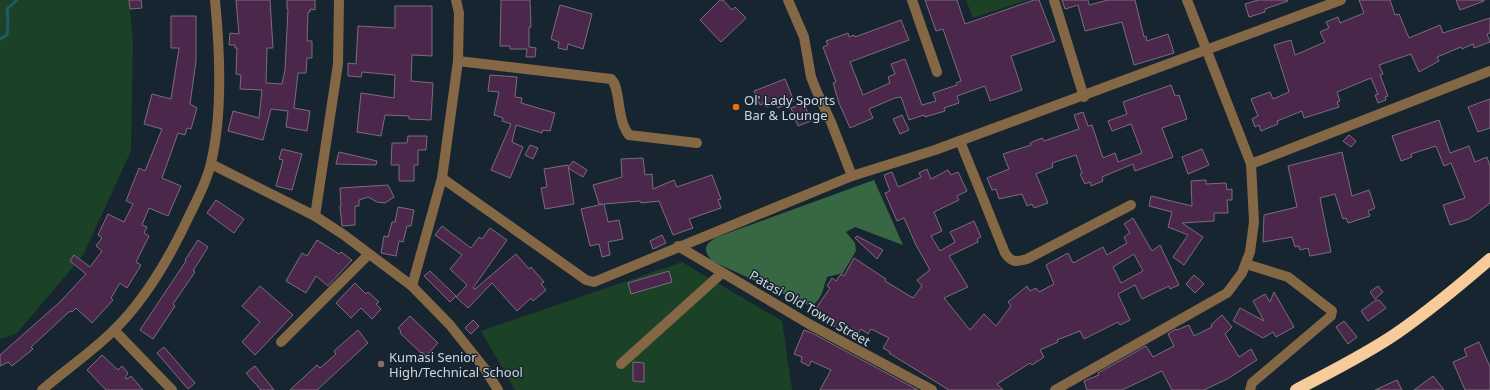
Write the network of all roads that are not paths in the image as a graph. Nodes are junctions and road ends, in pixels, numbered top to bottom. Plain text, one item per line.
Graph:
1 (215, 0) edge
2 (339, 0) edge
3 (456, 0) edge
4 (788, 0) edge
5 (912, 0) edge
6 (1054, 0) edge
7 (1188, 0) edge
8 (1342, 0) edge
9 (1206, 50) junction
10 (458, 61) junction
11 (1490, 71) edge
12 (937, 72) dead end
13 (1084, 97) junction
14 (960, 141) junction
15 (697, 143) dead end
16 (211, 164) junction
17 (1251, 164) junction
18 (852, 176) junction
19 (442, 178) junction
20 (1131, 205) dead end
21 (315, 216) junction
22 (678, 246) junction
23 (369, 254) junction
24 (1490, 259) edge
25 (1246, 264) junction
26 (722, 273) junction
27 (412, 286) junction
28 (114, 330) junction
29 (281, 342) dead end
30 (621, 364) dead end
31 (42, 390) edge
32 (172, 390) edge
33 (498, 390) edge
34 (932, 390) edge
35 (1055, 390) edge
36 (1250, 390) edge
37 (1296, 390) edge

1 - 16 street
2 - 21 street
3 - 10 street
4 - 18 street
5 - 12 street
6 - 13 street
7 - 9 street
8 - 9 street
9 - 13 street
9 - 17 street
10 - 15 street
10 - 19 street
11 - 17 street
13 - 14 street
14 - 18 street
14 - 20 street
16 - 21 street
16 - 28 street
17 - 25 street
18 - 22 street
19 - 22 street
19 - 27 street
21 - 23 street
22 - 26 street, Patasi Old Town Street
23 - 27 street
23 - 29 street
24 - 37 highway
25 - 35 street
25 - 36 street
26 - 30 street
26 - 34 street, Patasi Old Town Street
27 - 33 street
28 - 31 street
28 - 32 street

